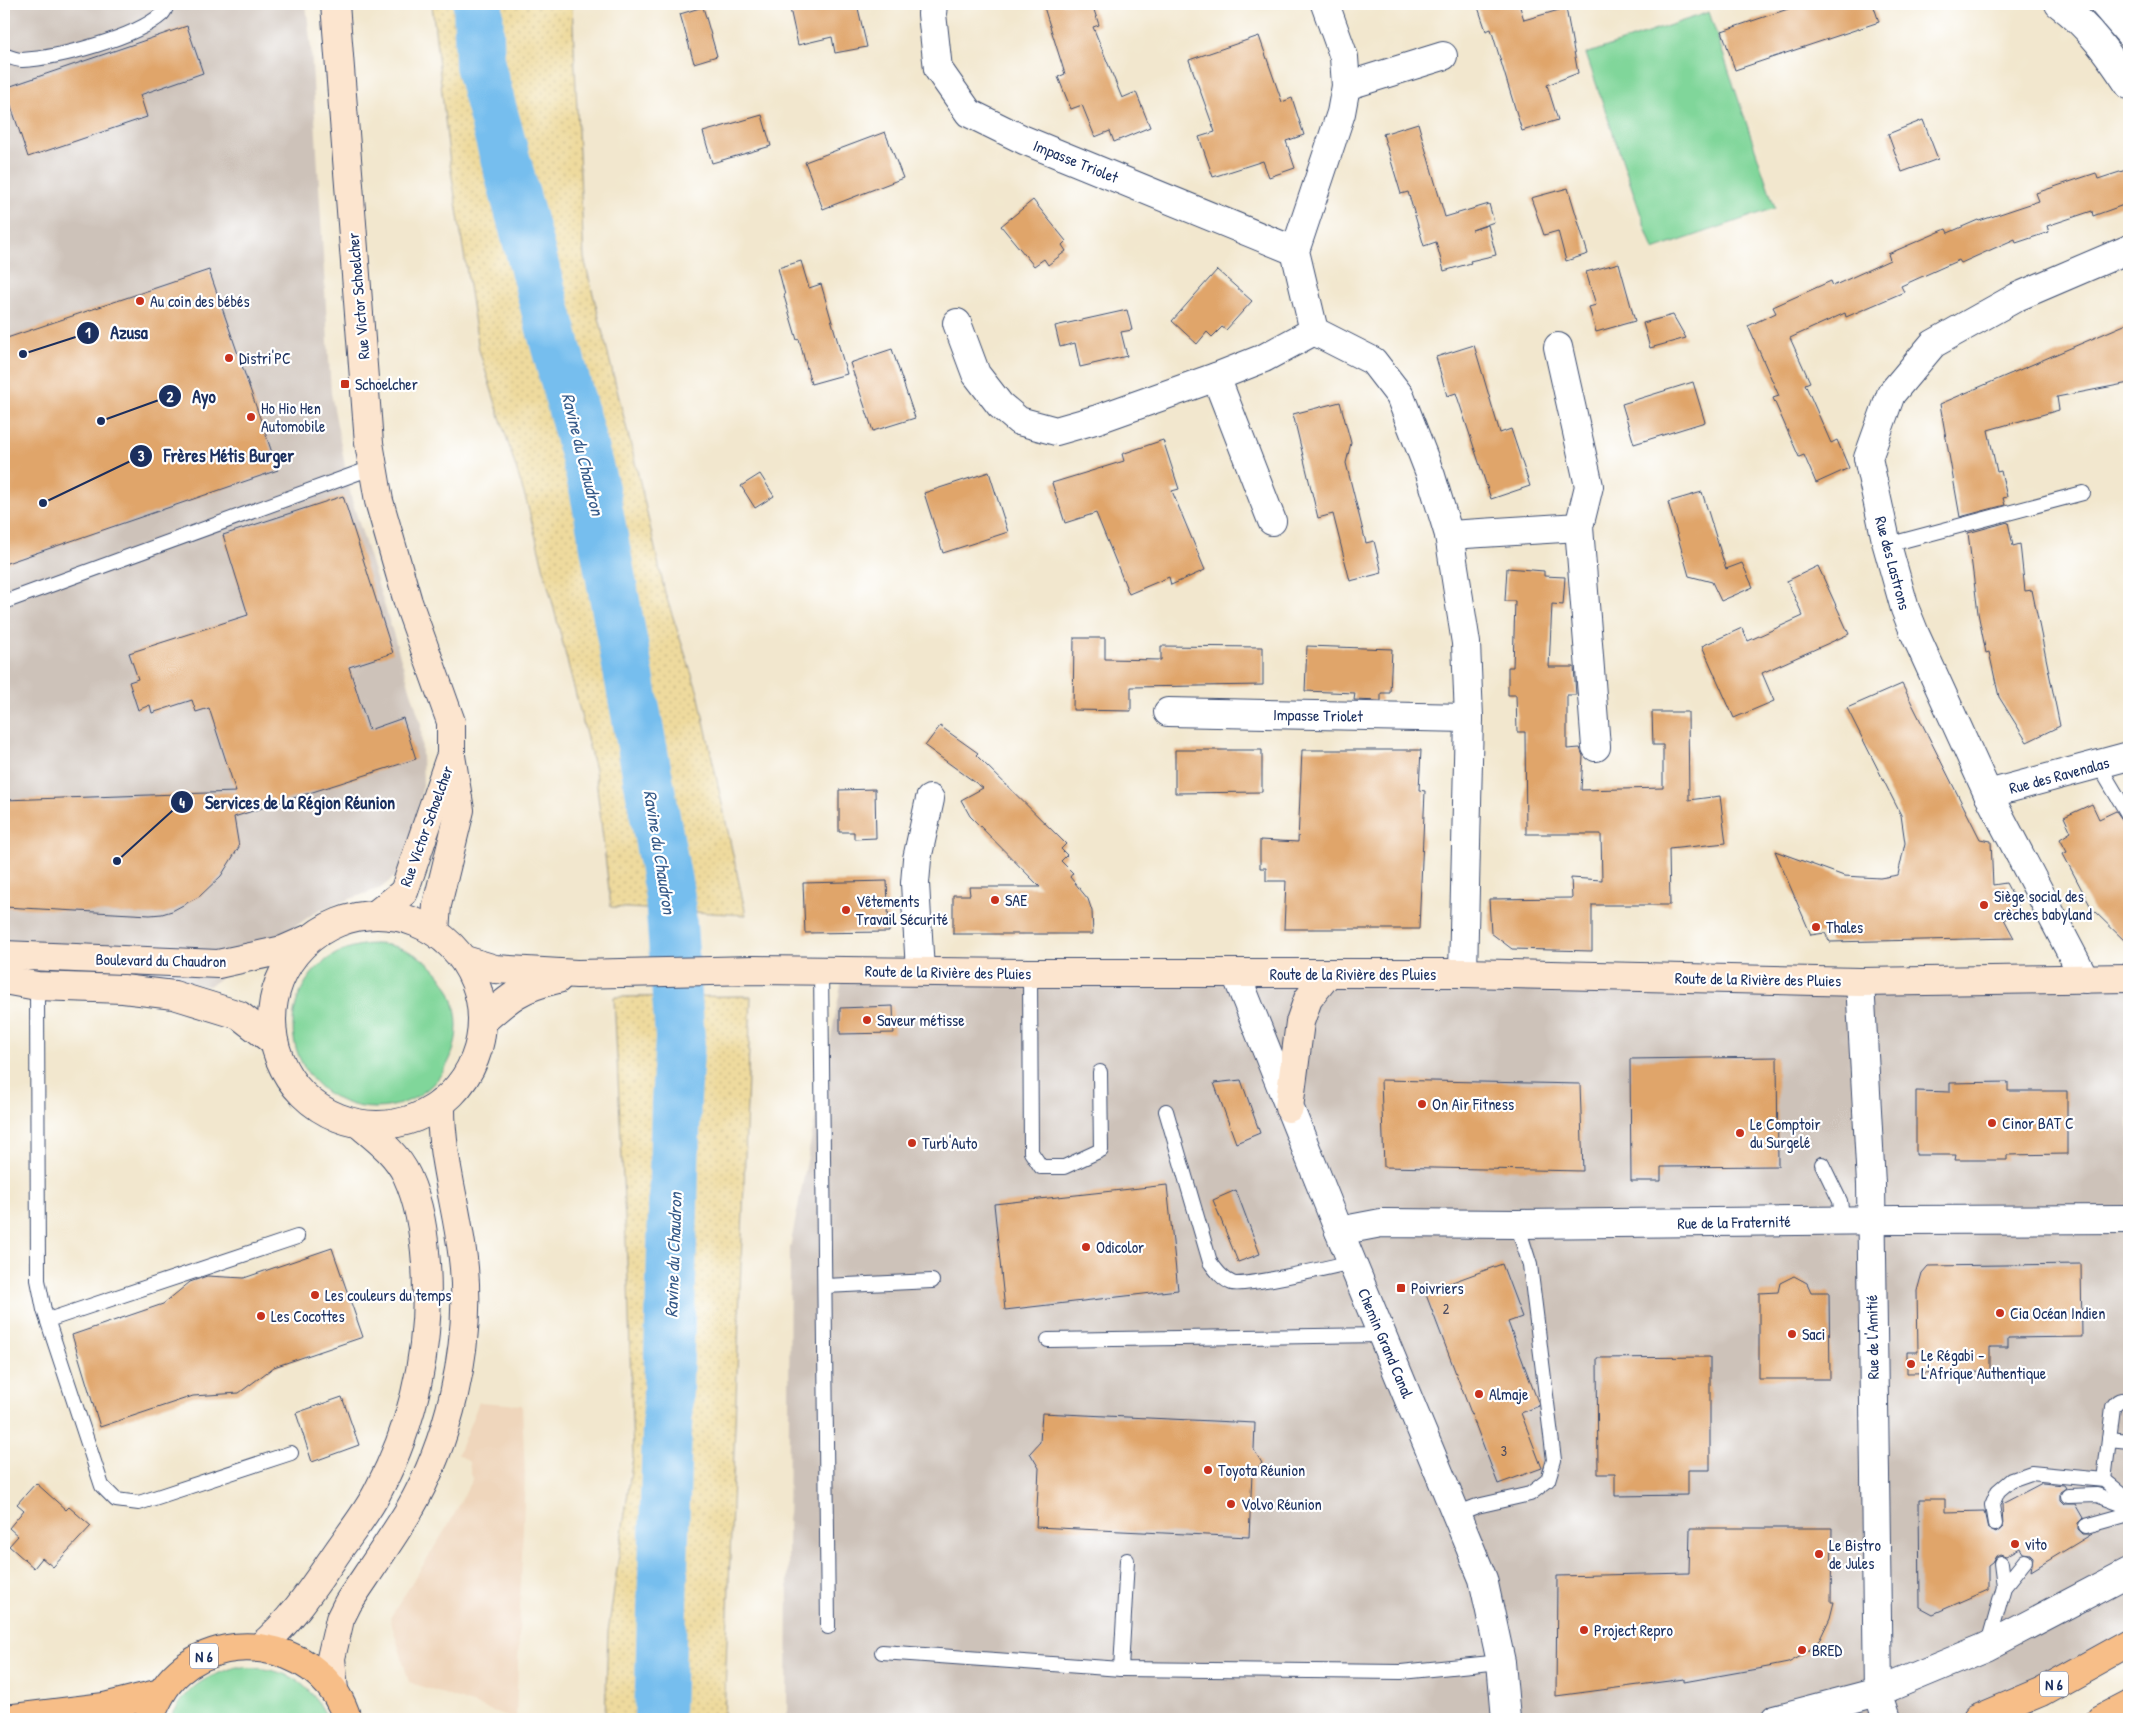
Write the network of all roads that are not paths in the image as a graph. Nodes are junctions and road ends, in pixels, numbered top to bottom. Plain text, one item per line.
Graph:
1 (167, 4) edge
2 (335, 4) edge
3 (933, 4) edge
4 (1324, 4) edge
5 (2059, 4) edge
6 (2104, 4) edge
7 (2129, 33) edge
8 (4, 54) edge
9 (1443, 56) dead end
10 (2129, 85) edge
11 (1346, 86) junction
12 (2129, 248) edge
13 (1295, 251) junction
14 (957, 323) dead end
15 (1314, 331) junction
16 (1558, 348) dead end
17 (1216, 376) junction
18 (374, 467) junction
19 (2083, 493) dead end
20 (1272, 521) dead end
21 (1579, 528) junction
22 (1449, 535) junction
23 (1887, 545) junction
24 (4, 602) edge
25 (1168, 712) dead end
26 (1469, 718) junction
27 (1596, 747) dead end
28 (451, 756) junction
29 (2129, 756) edge
30 (2098, 764) junction
31 (1988, 794) junction
32 (930, 799) dead end
33 (2129, 816) edge
34 (376, 915) junction
35 (435, 932) junction
36 (314, 936) junction
37 (4, 955) edge
38 (465, 960) junction
39 (821, 970) junction
40 (920, 971) junction
41 (1030, 973) junction
42 (1463, 973) junction
43 (577, 974) junction
44 (1236, 974) junction
45 (1328, 974) junction
46 (2129, 978) edge
47 (2085, 979) junction
48 (4, 980) edge
49 (1860, 982) junction
50 (4, 986) edge
51 (37, 986) junction
52 (483, 1021) junction
53 (274, 1042) junction
54 (1100, 1072) dead end
55 (441, 1103) junction
56 (1289, 1108) junction
57 (1166, 1111) dead end
58 (359, 1124) junction
59 (1822, 1164) dead end
60 (2129, 1219) edge
61 (1870, 1220) junction
62 (1843, 1221) junction
63 (1518, 1224) junction
64 (1339, 1231) junction
65 (297, 1236) dead end
66 (1352, 1262) junction
67 (932, 1281) dead end
68 (825, 1286) junction
69 (48, 1320) junction
70 (1383, 1335) junction
71 (1048, 1340) dead end
72 (2129, 1400) edge
73 (2109, 1439) junction
74 (2129, 1441) edge
75 (291, 1453) dead end
76 (2104, 1480) junction
77 (2068, 1496) dead end
78 (2129, 1500) edge
79 (2129, 1507) edge
80 (1456, 1514) junction
81 (2129, 1514) edge
82 (1995, 1524) dead end
83 (2086, 1526) dead end
84 (1127, 1560) dead end
85 (2025, 1561) dead end
86 (2001, 1563) dead end
87 (2129, 1572) edge
88 (2004, 1587) junction
89 (828, 1627) dead end
90 (2129, 1643) edge
91 (260, 1647) junction
92 (1986, 1648) junction
93 (882, 1652) dead end
94 (1501, 1662) junction
95 (1121, 1669) junction
96 (334, 1690) junction
97 (1878, 1692) junction
98 (160, 1693) junction
99 (2129, 1705) edge
100 (6, 1719) edge
101 (149, 1719) edge
102 (347, 1719) edge
103 (1506, 1719) edge
104 (1775, 1719) edge
105 (1887, 1719) edge
106 (1976, 1719) edge
107 (2102, 1719) edge

1 - 8 lane
2 - 18 main road, Rue Victor Schoelcher
3 - 13 street, Impasse Triolet
4 - 11 street
5 - 10 street
6 - 7 street
9 - 11 street
11 - 13 street
12 - 23 street, Rue des Lastrons
13 - 15 street
14 - 17 street
15 - 17 street
15 - 22 street
16 - 21 street
17 - 20 street
18 - 24 lane
18 - 28 main road, Rue Victor Schoelcher
19 - 23 lane
21 - 22 street
21 - 27 street
22 - 26 street
23 - 31 street, Rue des Lastrons
25 - 26 street, Impasse Triolet
26 - 42 street
28 - 34 main road, Rue Victor Schoelcher
28 - 35 main road, Rue Victor Schoelcher
29 - 30 street, Rue des Ravenalas
30 - 31 street, Rue des Ravenalas
30 - 33 lane
31 - 47 street, Rue des Lastrons
32 - 40 street
34 - 35 main road
34 - 36 main road, Boulevard du Chaudron
35 - 38 main road
36 - 37 main road, Boulevard du Chaudron
36 - 53 main road
38 - 43 main road, Route de la Rivière des Pluies
38 - 52 main road
39 - 40 main road, Route de la Rivière des Pluies
39 - 43 main road, Route de la Rivière des Pluies
39 - 68 lane
40 - 41 main road, Route de la Rivière des Pluies
41 - 44 main road, Route de la Rivière des Pluies
41 - 54 lane
42 - 45 main road, Route de la Rivière des Pluies
42 - 49 main road, Route de la Rivière des Pluies
43 - 52 main road, Route de la Rivière des Pluies
44 - 45 main road, Route de la Rivière des Pluies
44 - 56 street, Chemin Grand Canal
45 - 56 main road
46 - 47 main road, Route de la Rivière des Pluies
47 - 49 main road, Route de la Rivière des Pluies
48 - 51 main road, Boulevard du Chaudron
49 - 61 street, Rue de l'Amitié
50 - 51 main road
51 - 53 main road, Boulevard du Chaudron
51 - 69 lane
52 - 55 main road
53 - 58 main road
55 - 58 main road
55 - 96 main road
56 - 64 street, Chemin Grand Canal
57 - 66 lane
58 - 91 main road
59 - 62 lane
60 - 61 street, Rue de la Fraternité
61 - 62 street, Rue de la Fraternité
61 - 97 street, Rue de l'Amitié
62 - 63 street, Rue de la Fraternité
63 - 64 street, Rue de la Fraternité
63 - 80 lane
64 - 66 street, Chemin Grand Canal
65 - 69 lane
66 - 70 street, Chemin Grand Canal
67 - 68 lane
68 - 89 lane
69 - 75 lane
70 - 71 lane
70 - 80 street, Chemin Grand Canal
72 - 73 lane
73 - 74 lane
73 - 76 lane
76 - 78 lane
76 - 82 lane
77 - 79 lane
80 - 94 street, Chemin Grand Canal
81 - 83 lane
84 - 95 lane
85 - 88 lane
86 - 88 lane
87 - 92 street
88 - 92 lane
90 - 106 main road, N 6
91 - 96 main road, N 6
91 - 98 main road, N 6
92 - 97 street
93 - 95 lane
94 - 95 lane
94 - 103 street, Chemin Grand Canal
96 - 102 main road, N 6
97 - 104 street
97 - 105 street, Rue de l'Amitié
98 - 100 main road
98 - 101 main road, N 6
99 - 107 main road

